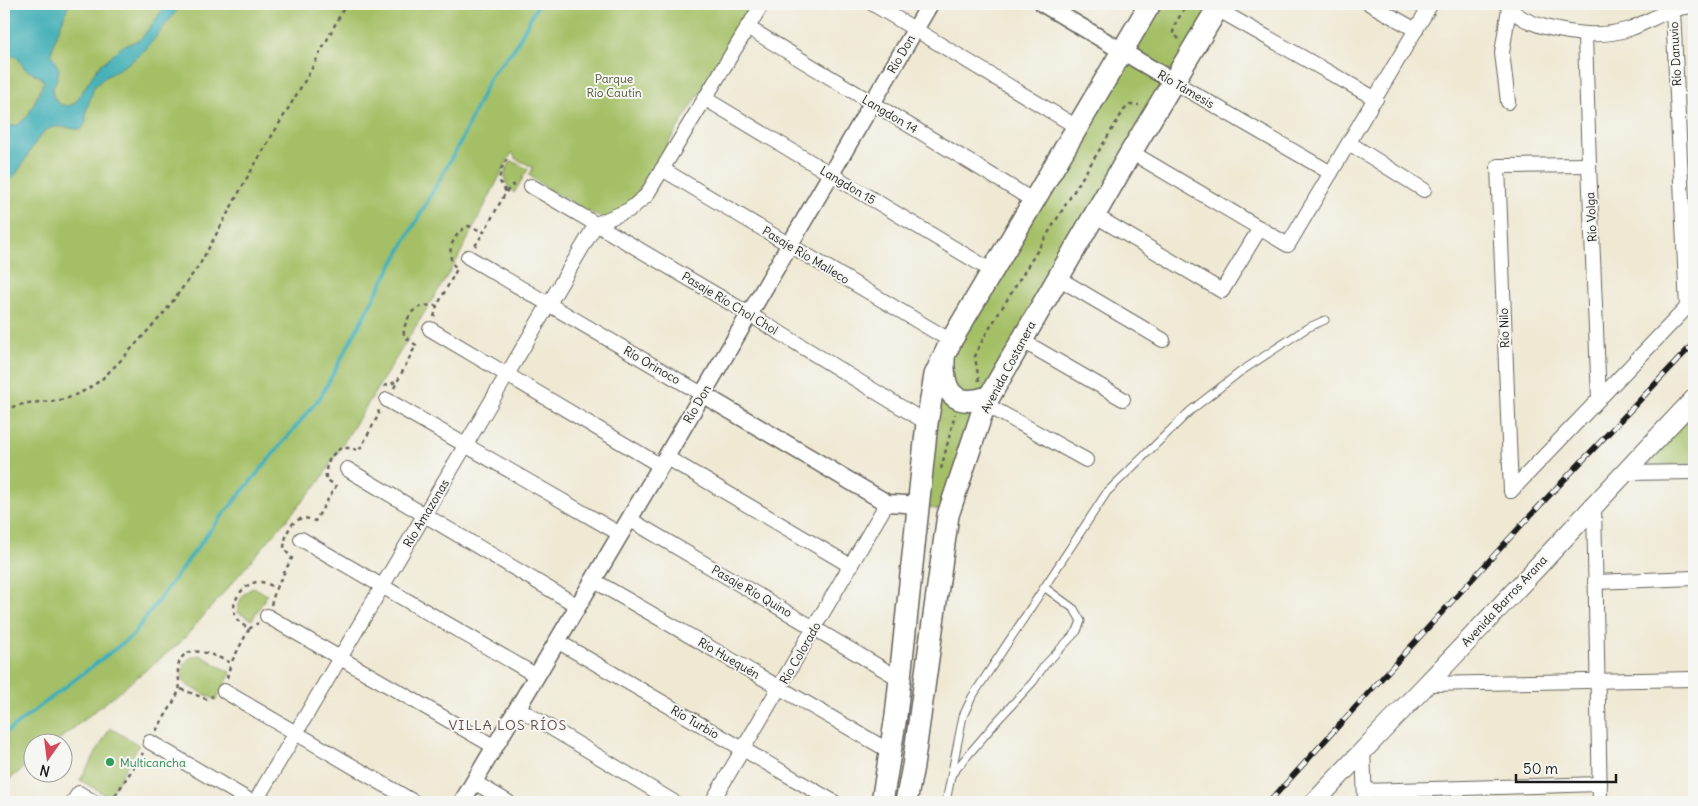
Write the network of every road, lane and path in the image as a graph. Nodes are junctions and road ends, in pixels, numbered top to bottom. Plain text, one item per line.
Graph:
1 (346, 4) edge
2 (762, 4) edge
3 (873, 4) edge
4 (930, 4) edge
5 (1043, 4) edge
6 (1150, 4) edge
7 (1370, 4) edge
8 (1431, 4) edge
9 (1694, 5) edge
10 (1508, 6) edge
11 (1219, 7) edge
12 (1673, 10) junction
13 (747, 27) junction
14 (916, 29) junction
15 (1416, 30) junction
16 (1585, 35) junction
17 (1122, 51) junction
18 (1174, 82) junction
19 (704, 98) junction
20 (1376, 99) junction
21 (1508, 102) dead end
22 (872, 103) junction
23 (1077, 127) junction
24 (1349, 144) junction
25 (1131, 152) junction
26 (508, 157) dead end
27 (1589, 165) junction
28 (662, 169) junction
29 (1331, 173) junction
30 (831, 175) junction
31 (531, 186) dead end
32 (1424, 190) dead end
33 (1034, 201) junction
34 (1094, 216) junction
35 (596, 224) junction
36 (1260, 228) junction
37 (790, 245) junction
38 (468, 257) dead end
39 (992, 271) junction
40 (1058, 278) junction
41 (548, 304) junction
42 (1690, 304) edge
43 (749, 314) junction
44 (1325, 320) dead end
45 (430, 329) dead end
46 (1021, 340) junction
47 (1163, 340) dead end
48 (947, 348) junction
49 (507, 375) junction
50 (702, 394) junction
51 (1123, 399) dead end
52 (1599, 399) junction
53 (1694, 399) edge
54 (382, 400) junction
55 (986, 401) junction
56 (4, 409) edge
57 (927, 423) junction
58 (466, 445) junction
59 (1086, 460) dead end
60 (664, 461) junction
61 (347, 469) dead end
62 (1694, 472) edge
63 (1624, 474) junction
64 (887, 503) junction
65 (1594, 504) junction
66 (917, 507) junction
67 (425, 514) junction
68 (629, 519) junction
69 (620, 534) junction
70 (301, 539) dead end
71 (851, 566) junction
72 (1694, 578) edge
73 (593, 580) junction
74 (1595, 582) junction
75 (382, 586) junction
76 (1044, 587) junction
77 (578, 606) junction
78 (268, 616) dead end
79 (815, 628) junction
80 (558, 641) junction
81 (340, 658) junction
82 (537, 676) junction
83 (900, 679) junction
84 (1694, 679) edge
85 (1598, 681) junction
86 (1427, 684) junction
87 (779, 688) junction
88 (180, 689) junction
89 (224, 692) joint
90 (518, 708) junction
91 (296, 733) junction
92 (150, 742) junction
93 (494, 747) junction
94 (1363, 749) junction
95 (742, 750) junction
96 (890, 752) junction
97 (952, 774) junction
98 (474, 782) junction
99 (1600, 784) junction
100 (1365, 797) edge
101 (76, 798) edge
102 (94, 802) edge
103 (111, 802) edge
104 (254, 802) edge
105 (414, 802) edge
106 (462, 802) edge
107 (508, 802) edge
108 (674, 802) edge
109 (712, 802) edge
110 (834, 802) edge
111 (882, 802) edge
112 (906, 802) edge
113 (946, 802) edge
114 (1315, 802) edge
115 (1600, 802) edge

1 - 56 path
2 - 13 street
3 - 14 street
4 - 14 street, Río Don
5 - 17 street, Río Támesis
6 - 17 main road
7 - 15 street
8 - 15 street
9 - 12 street
10 - 16 street
10 - 21 street
11 - 18 main road, Avenida Costanera
11 - 20 street
12 - 16 street
12 - 42 street, Río Danuvio
13 - 19 street
13 - 22 street, Langdon 14
14 - 22 street, Río Don
14 - 23 street
15 - 20 street
16 - 27 street, Río Volga
17 - 18 street, Río Támesis
17 - 23 main road
18 - 25 main road, Avenida Costanera
18 - 29 street, Río Támesis
19 - 28 street
19 - 30 street, Langdon 15
20 - 24 street
22 - 30 street, Río Don
22 - 33 street, Langdon 14
23 - 33 main road
24 - 29 street
24 - 32 street
25 - 34 main road, Avenida Costanera
25 - 36 street
26 - 54 path
27 - 52 street, Río Volga
27 - 52 street, Río Nilo
28 - 35 street
28 - 37 street, Pasaje Río Malleco
29 - 36 street
30 - 37 street, Río Don
30 - 39 street, Langdon 15
31 - 35 street, Pasaje Río Chol Chol
33 - 39 main road
34 - 36 street
34 - 40 main road, Avenida Costanera
35 - 41 street, Río Amazonas
35 - 43 street, Pasaje Río Chol Chol
37 - 43 street, Río Don
37 - 48 street, Pasaje Río Malleco
38 - 41 street, Río Orinoco
39 - 48 main road
40 - 46 main road, Avenida Costanera
40 - 47 street
41 - 49 street, Río Amazonas
41 - 50 street, Río Orinoco
42 - 52 street
43 - 50 street, Río Don
43 - 57 street, Pasaje Río Chol Chol
44 - 76 lane
45 - 49 street
46 - 51 street
46 - 55 main road, Avenida Costanera
48 - 55 main road
48 - 57 main road
49 - 58 street, Río Amazonas
49 - 60 street
50 - 60 street, Río Don
50 - 64 street, Río Orinoco
53 - 63 main road, Avenida Barros Arana
54 - 58 street
54 - 88 path
55 - 59 street
55 - 112 main road, Avenida Costanera
57 - 66 main road
58 - 67 street, Río Amazonas
58 - 69 street
60 - 68 street, Río Don
60 - 71 street
61 - 67 street
62 - 63 street
63 - 65 main road, Avenida Barros Arana
64 - 66 street, Río Orinoco
64 - 71 street, Río Colorado
65 - 74 street
65 - 86 main road, Avenida Barros Arana
66 - 83 main road
67 - 75 street, Río Amazonas
67 - 77 street
68 - 69 street, Río Don
68 - 79 street, Pasaje Río Quino
69 - 73 street, Río Don
70 - 75 street
71 - 79 street, Río Colorado
72 - 74 street
73 - 77 street, Río Don
73 - 87 street, Río Huequén
74 - 85 street
75 - 81 street, Río Amazonas
75 - 82 street
76 - 97 lane
76 - 97 lane
77 - 80 street, Río Don
78 - 81 street
79 - 83 street, Pasaje Río Quino
79 - 87 street, Río Colorado
80 - 82 street, Río Don
80 - 95 street, Río Turbio
81 - 91 street, Río Amazonas
81 - 93 street
82 - 90 street, Río Don
83 - 96 main road
84 - 85 street
85 - 86 street
85 - 99 street
86 - 94 main road, Avenida Barros Arana
87 - 95 street, Río Colorado
87 - 96 street, Río Huequén
88 - 89 path
88 - 92 path
89 - 91 street
90 - 93 street, Río Don
90 - 108 street
91 - 104 street, Río Amazonas
91 - 105 street
92 - 103 path
92 - 104 street
93 - 98 street, Río Don
94 - 100 street
94 - 114 main road, Avenida Barros Arana
95 - 109 street, Río Colorado
95 - 110 street, Río Turbio
96 - 111 main road
97 - 113 lane
98 - 106 street, Río Don
98 - 107 street
99 - 100 street
99 - 115 street
101 - 102 street

